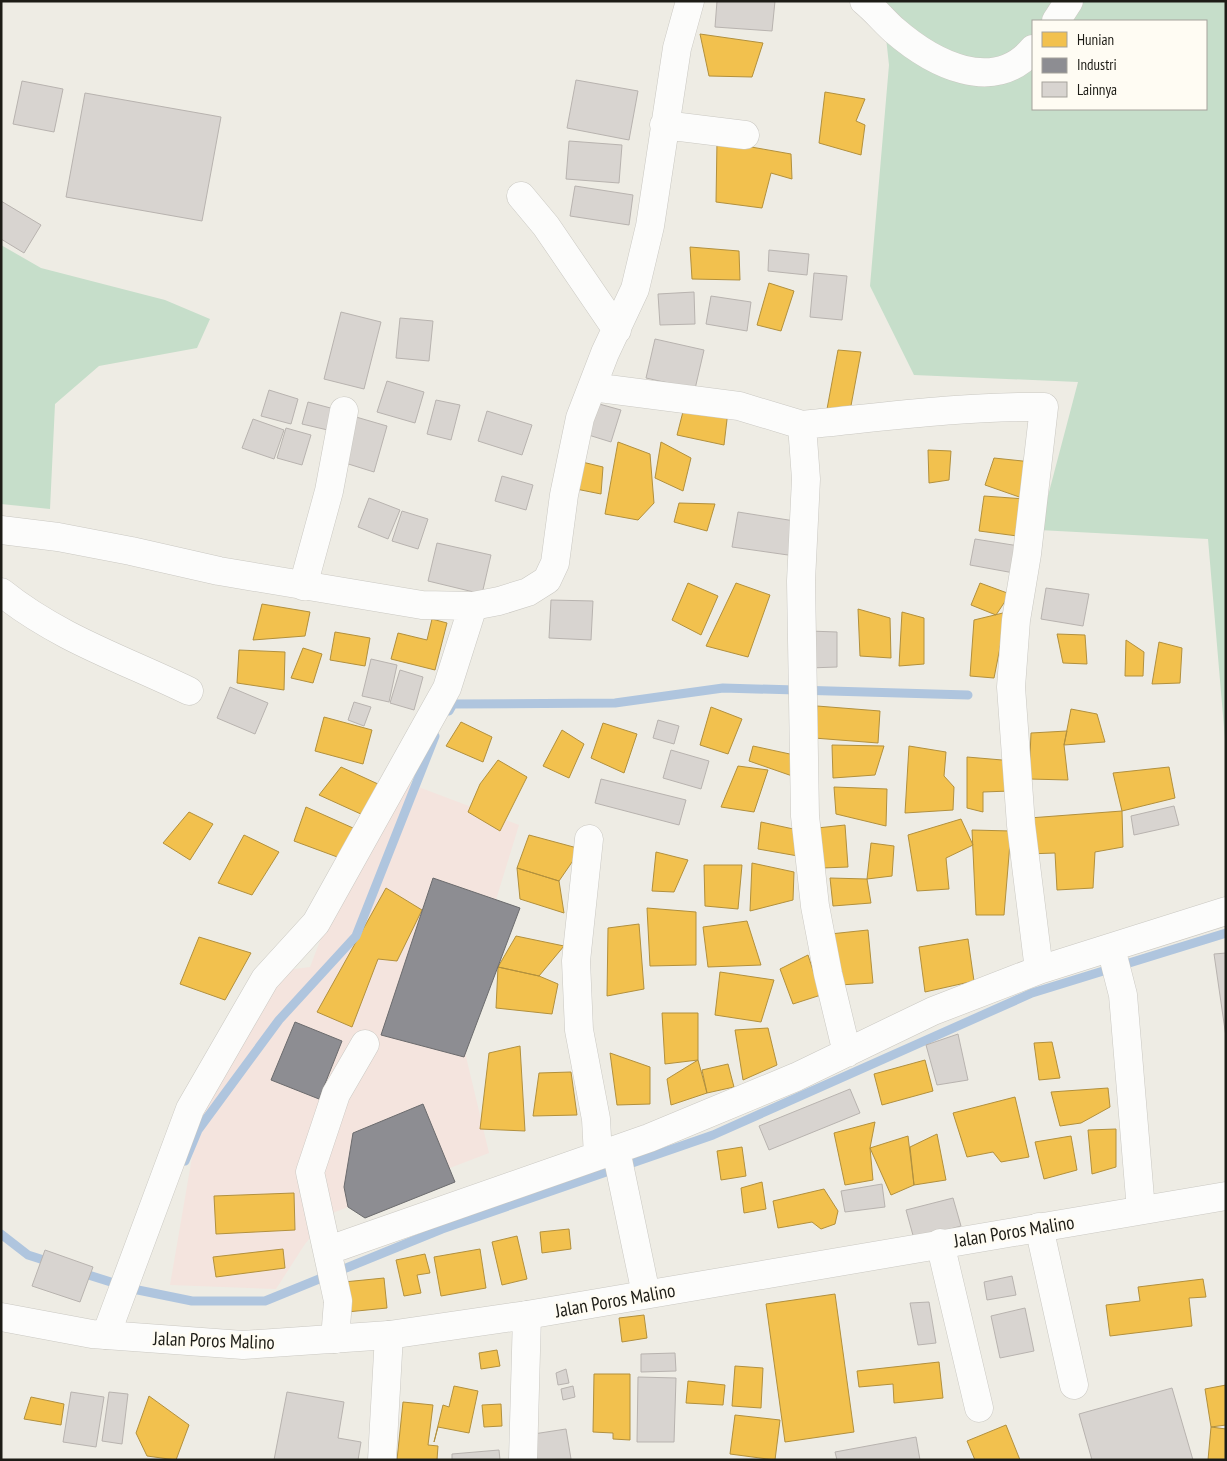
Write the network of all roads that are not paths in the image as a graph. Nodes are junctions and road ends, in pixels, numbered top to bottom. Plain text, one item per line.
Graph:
1 (690, 1) edge
2 (864, 1) edge
3 (1069, 1) edge
4 (1057, 20) edge
5 (1032, 50) edge
6 (664, 126) junction
7 (745, 136) dead end
8 (522, 196) dead end
9 (617, 330) junction
10 (592, 386) junction
11 (344, 411) dead end
12 (802, 425) junction
13 (1, 530) edge
14 (304, 586) junction
15 (1, 592) edge
16 (473, 606) junction
17 (189, 691) dead end
18 (589, 839) dead end
19 (1226, 911) edge
20 (1113, 955) junction
21 (1039, 970) junction
22 (365, 1044) dead end
23 (847, 1054) junction
24 (607, 1153) junction
25 (1226, 1196) edge
26 (1141, 1210) junction
27 (1039, 1227) junction
28 (940, 1243) junction
29 (330, 1256) junction
30 (646, 1294) junction
31 (527, 1315) junction
32 (1, 1317) edge
33 (106, 1335) junction
34 (389, 1335) junction
35 (335, 1339) junction
36 (1074, 1384) dead end
37 (979, 1408) dead end
38 (382, 1460) edge
39 (523, 1460) edge

1 - 6 street
2 - 5 street
3 - 4 street
6 - 7 street
6 - 9 street
8 - 9 street
9 - 10 street
10 - 12 street
10 - 16 street
11 - 14 street
12 - 21 street
12 - 23 street
13 - 14 street
14 - 16 street
15 - 17 street
16 - 33 street
18 - 24 street
19 - 20 street
20 - 21 street
20 - 26 street
21 - 23 street
22 - 29 street
23 - 24 street
24 - 29 street
24 - 30 street
25 - 26 street, Jalan Poros Malino
26 - 27 street, Jalan Poros Malino
27 - 28 street, Jalan Poros Malino
27 - 36 street
28 - 30 street, Jalan Poros Malino
28 - 37 street
29 - 35 street
30 - 31 street, Jalan Poros Malino
31 - 34 street, Jalan Poros Malino
31 - 39 street
32 - 33 street, Jalan Poros Malino
33 - 35 street, Jalan Poros Malino
34 - 35 street, Jalan Poros Malino
34 - 38 street

